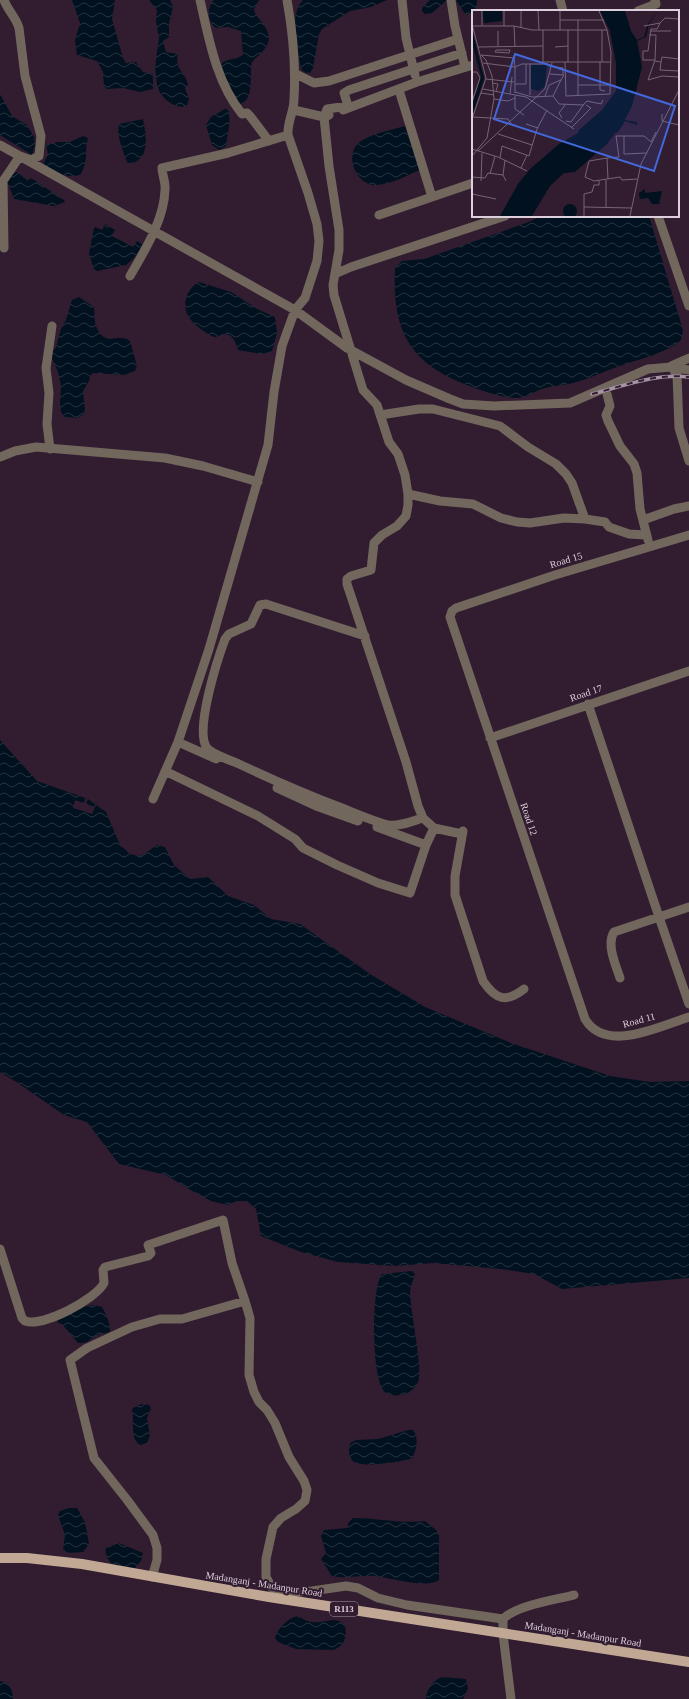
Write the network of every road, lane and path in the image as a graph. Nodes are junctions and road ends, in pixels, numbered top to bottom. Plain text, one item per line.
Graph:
1 (4, 0) edge
2 (200, 0) edge
3 (287, 0) edge
4 (402, 0) edge
5 (451, 0) edge
6 (560, 0) edge
7 (655, 0) edge
8 (563, 10) edge
9 (641, 10) edge
10 (458, 39) junction
11 (462, 54) junction
12 (410, 55) junction
13 (469, 66) edge
14 (414, 69) junction
15 (296, 74) junction
16 (417, 82) junction
17 (399, 90) junction
18 (294, 110) junction
19 (324, 117) junction
20 (288, 135) junction
21 (269, 141) junction
22 (0, 145) edge
23 (20, 156) junction
24 (472, 183) edge
25 (432, 197) junction
26 (379, 215) dead end
27 (502, 217) edge
28 (658, 217) edge
29 (154, 231) junction
30 (4, 248) dead end
31 (335, 274) junction
32 (130, 276) dead end
33 (689, 306) edge
34 (295, 310) junction
35 (52, 326) dead end
36 (350, 350) junction
37 (689, 358) edge
38 (689, 370) edge
39 (607, 394) dead end
40 (380, 414) junction
41 (50, 449) junction
42 (0, 458) edge
43 (689, 461) edge
44 (258, 482) junction
45 (408, 494) junction
46 (689, 506) edge
47 (585, 518) junction
48 (643, 520) junction
49 (646, 534) junction
50 (689, 535) edge
51 (650, 546) junction
52 (452, 611) joint
53 (365, 636) junction
54 (689, 671) edge
55 (588, 704) junction
56 (490, 738) junction
57 (178, 742) junction
58 (165, 771) junction
59 (153, 799) dead end
60 (423, 818) junction
61 (434, 828) junction
62 (426, 845) junction
63 (689, 907) edge
64 (659, 917) junction
65 (620, 978) dead end
66 (524, 989) dead end
67 (689, 1004) edge
68 (689, 1017) edge
69 (594, 1030) joint
70 (0, 1249) edge
71 (245, 1301) junction
72 (0, 1558) edge
73 (152, 1577) junction
74 (574, 1595) dead end
75 (503, 1619) junction
76 (503, 1634) junction
77 (689, 1662) edge
78 (511, 1699) edge

1 - 23 street
2 - 21 street
3 - 15 street
4 - 12 street
5 - 10 street
6 - 8 street
7 - 9 street
10 - 11 street
10 - 12 street
11 - 13 street
11 - 14 street
12 - 14 street
12 - 15 street
13 - 16 street
14 - 16 street
14 - 19 street
15 - 18 street
16 - 17 street
17 - 19 street
17 - 25 street
18 - 19 street
18 - 20 street
19 - 31 street
20 - 21 street
20 - 34 street
21 - 29 street
22 - 23 street
23 - 29 street
23 - 30 street
24 - 25 street
25 - 26 street
27 - 31 street
28 - 33 street
29 - 32 street
29 - 34 street
31 - 36 street
34 - 36 street
34 - 44 street
35 - 41 street
36 - 38 street
36 - 40 street
37 - 43 street
39 - 48 street
40 - 45 street
40 - 47 street
41 - 42 street
41 - 44 street
44 - 57 street
45 - 47 street
45 - 53 street
46 - 48 street
47 - 49 street
48 - 49 street
49 - 51 street
50 - 51 street, Road 15
51 - 52 street, Road 15
52 - 56 street, Road 12
53 - 60 street
53 - 60 street
54 - 55 street, Road 17
55 - 56 street, Road 17
55 - 64 street
56 - 69 street, Road 12
57 - 58 street
57 - 62 street
58 - 59 street
58 - 62 street
60 - 61 street
61 - 62 street
61 - 66 street
63 - 64 street
64 - 65 street
64 - 67 street
68 - 69 street, Road 11
70 - 71 street
71 - 73 street
71 - 75 street
72 - 73 main road, Madanganj - Madanpur Road / R113
73 - 76 main road, Madanganj - Madanpur Road / R113
74 - 75 street
75 - 76 street
76 - 77 main road, Madanganj - Madanpur Road / R113
76 - 78 street

